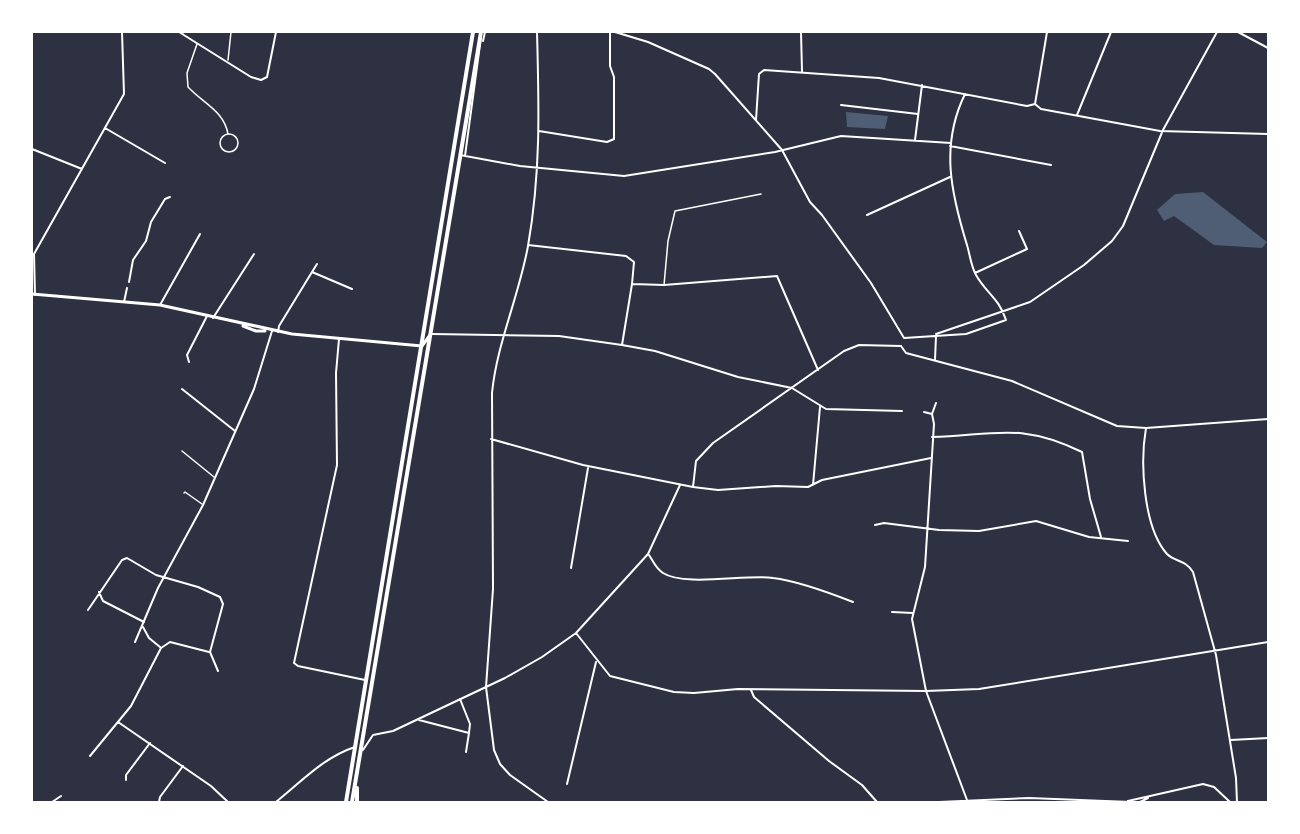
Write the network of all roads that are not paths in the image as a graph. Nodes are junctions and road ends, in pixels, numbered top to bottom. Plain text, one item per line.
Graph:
1 (122, 32) edge
2 (182, 32) edge
3 (231, 32) edge
4 (276, 32) edge
5 (474, 32) edge
6 (482, 32) edge
7 (537, 32) edge
8 (610, 32) edge
9 (615, 32) edge
10 (801, 32) edge
11 (1047, 32) edge
12 (1111, 32) edge
13 (1217, 32) edge
14 (1238, 32) edge
15 (198, 43) junction
16 (1269, 48) edge
17 (228, 60) junction
18 (802, 71) junction
19 (922, 84) junction
20 (965, 93) junction
21 (1035, 104) junction
22 (841, 105) dead end
23 (918, 114) junction
24 (1077, 115) junction
25 (756, 120) junction
26 (104, 128) junction
27 (1163, 130) junction
28 (539, 131) junction
29 (228, 134) junction
30 (1269, 134) edge
31 (915, 140) junction
32 (951, 145) junction
33 (32, 149) edge
34 (782, 150) junction
35 (460, 155) junction
36 (465, 156) junction
37 (165, 163) dead end
38 (1051, 165) dead end
39 (539, 168) junction
40 (82, 169) junction
41 (950, 177) junction
42 (761, 194) dead end
43 (170, 197) dead end
44 (867, 215) dead end
45 (1019, 231) dead end
46 (200, 234) dead end
47 (528, 245) junction
48 (33, 253) edge
49 (254, 254) dead end
50 (317, 264) dead end
51 (312, 272) junction
52 (975, 273) junction
53 (129, 282) dead end
54 (632, 284) junction
55 (664, 285) junction
56 (127, 288) dead end
57 (352, 289) dead end
58 (33, 294) edge
59 (124, 302) junction
60 (160, 305) junction
61 (1003, 312) junction
62 (207, 316) junction
63 (213, 318) junction
64 (272, 332) junction
65 (278, 332) junction
66 (936, 334) junction
67 (430, 335) junction
68 (506, 335) junction
69 (904, 338) junction
70 (339, 339) junction
71 (622, 345) junction
72 (422, 346) junction
73 (901, 346) junction
74 (935, 360) junction
75 (189, 362) dead end
76 (818, 370) junction
77 (782, 386) junction
78 (792, 388) junction
79 (182, 389) dead end
80 (783, 394) junction
81 (936, 404) dead end
82 (820, 407) junction
83 (902, 411) dead end
84 (924, 412) dead end
85 (932, 414) junction
86 (1269, 419) edge
87 (1146, 428) junction
88 (235, 431) junction
89 (932, 437) junction
90 (490, 439) junction
91 (182, 452) dead end
92 (931, 458) junction
93 (588, 466) junction
94 (215, 477) junction
95 (813, 485) junction
96 (680, 486) junction
97 (693, 487) junction
98 (184, 493) dead end
99 (203, 505) junction
100 (875, 525) dead end
101 (928, 529) junction
102 (1101, 537) junction
103 (1128, 541) dead end
104 (648, 554) junction
105 (571, 568) dead end
106 (163, 577) junction
107 (99, 592) junction
108 (853, 602) dead end
109 (88, 610) dead end
110 (892, 612) dead end
111 (913, 614) junction
112 (144, 622) junction
113 (143, 627) junction
114 (576, 633) junction
115 (135, 642) dead end
116 (1269, 642) edge
117 (161, 648) junction
118 (1214, 650) junction
119 (210, 652) junction
120 (597, 662) junction
121 (218, 671) dead end
122 (366, 680) junction
123 (486, 687) junction
124 (751, 690) junction
125 (926, 691) junction
126 (460, 699) junction
127 (418, 720) junction
128 (118, 722) junction
129 (469, 733) junction
130 (1269, 738) edge
131 (1231, 740) junction
132 (150, 743) junction
133 (355, 747) junction
134 (466, 752) dead end
135 (360, 754) junction
136 (90, 756) dead end
137 (183, 766) junction
138 (126, 780) dead end
139 (357, 781) junction
140 (567, 784) dead end
141 (62, 796) dead end
142 (1148, 798) junction
143 (967, 800) junction
144 (52, 802) edge
145 (159, 802) edge
146 (228, 802) edge
147 (276, 802) edge
148 (346, 802) edge
149 (352, 802) edge
150 (357, 802) edge
151 (548, 802) edge
152 (877, 802) edge
153 (939, 802) edge
154 (1128, 802) edge
155 (1140, 802) edge
156 (1230, 802) edge
157 (1237, 802) edge

1 - 26 street
2 - 15 street
3 - 17 lane
4 - 17 street
5 - 72 main road
6 - 35 main road
6 - 36 street
7 - 28 street
8 - 28 street
9 - 25 street
10 - 18 street
11 - 21 street
12 - 24 street
13 - 27 street
14 - 16 street
15 - 17 street
15 - 29 lane
18 - 19 street
18 - 25 street
19 - 20 street
19 - 23 street
20 - 21 street
20 - 32 street
21 - 24 street
22 - 23 street
23 - 31 street
24 - 27 street
25 - 34 street
26 - 37 street
26 - 40 street
27 - 30 street
27 - 61 street
28 - 39 street
29 - 29 lane
31 - 32 street
31 - 34 street
32 - 38 street
32 - 41 street
33 - 40 street
34 - 39 street
34 - 69 street
35 - 36 street
35 - 67 main road
36 - 39 street
39 - 47 street
40 - 48 street
41 - 44 street
41 - 52 street
42 - 55 lane
43 - 53 street
45 - 52 street
46 - 60 street
47 - 54 street
47 - 68 street
48 - 58 street
49 - 63 street
50 - 51 street
51 - 57 street
51 - 65 street
52 - 61 street
54 - 55 street
54 - 71 street
55 - 76 street
56 - 59 street
58 - 59 street
59 - 60 street
60 - 62 street
61 - 66 street
61 - 66 street
62 - 63 street
62 - 75 street
63 - 64 street
64 - 65 street
64 - 88 street
65 - 70 street
66 - 69 street
66 - 74 street
67 - 68 street
67 - 72 street
67 - 135 main road
68 - 71 street
68 - 90 street
69 - 73 street
70 - 72 street
70 - 122 street
71 - 77 street
72 - 122 main road
73 - 74 street
73 - 76 street
74 - 87 street
76 - 78 street
77 - 78 street
77 - 80 street
78 - 80 street
78 - 82 street
79 - 88 street
80 - 97 street
81 - 85 street
82 - 83 street
82 - 95 street
84 - 85 street
85 - 89 street
86 - 87 street
87 - 118 street
88 - 94 street
89 - 92 street
89 - 102 street
90 - 93 street
90 - 123 street
91 - 94 lane
92 - 95 street
92 - 101 street
93 - 96 street
93 - 105 street
94 - 99 street
95 - 97 street
96 - 97 street
96 - 104 street
98 - 99 lane
99 - 106 street
100 - 101 street
101 - 102 street
101 - 111 street
102 - 103 street
104 - 108 street
104 - 114 street
106 - 107 street
106 - 112 street
106 - 119 street
107 - 109 street
107 - 112 street
110 - 111 street
111 - 125 street
112 - 113 street
113 - 115 street
113 - 117 street
114 - 120 street
114 - 123 street
116 - 118 street
117 - 119 street
117 - 128 street
118 - 125 street
118 - 131 street
119 - 121 street
120 - 124 street
120 - 140 street
122 - 133 main road
123 - 126 street
123 - 151 street
124 - 125 street
124 - 152 street
125 - 143 street
126 - 127 street
126 - 129 street
127 - 129 street
127 - 135 street
128 - 132 street
128 - 136 street
129 - 134 street
130 - 131 street
131 - 157 street
132 - 137 street
132 - 138 street
133 - 147 street
133 - 148 main road
135 - 139 main road
137 - 145 street
137 - 146 street
139 - 149 main road
139 - 150 main road
141 - 144 street
142 - 154 street
142 - 155 street
142 - 156 street
143 - 153 street
143 - 154 street

